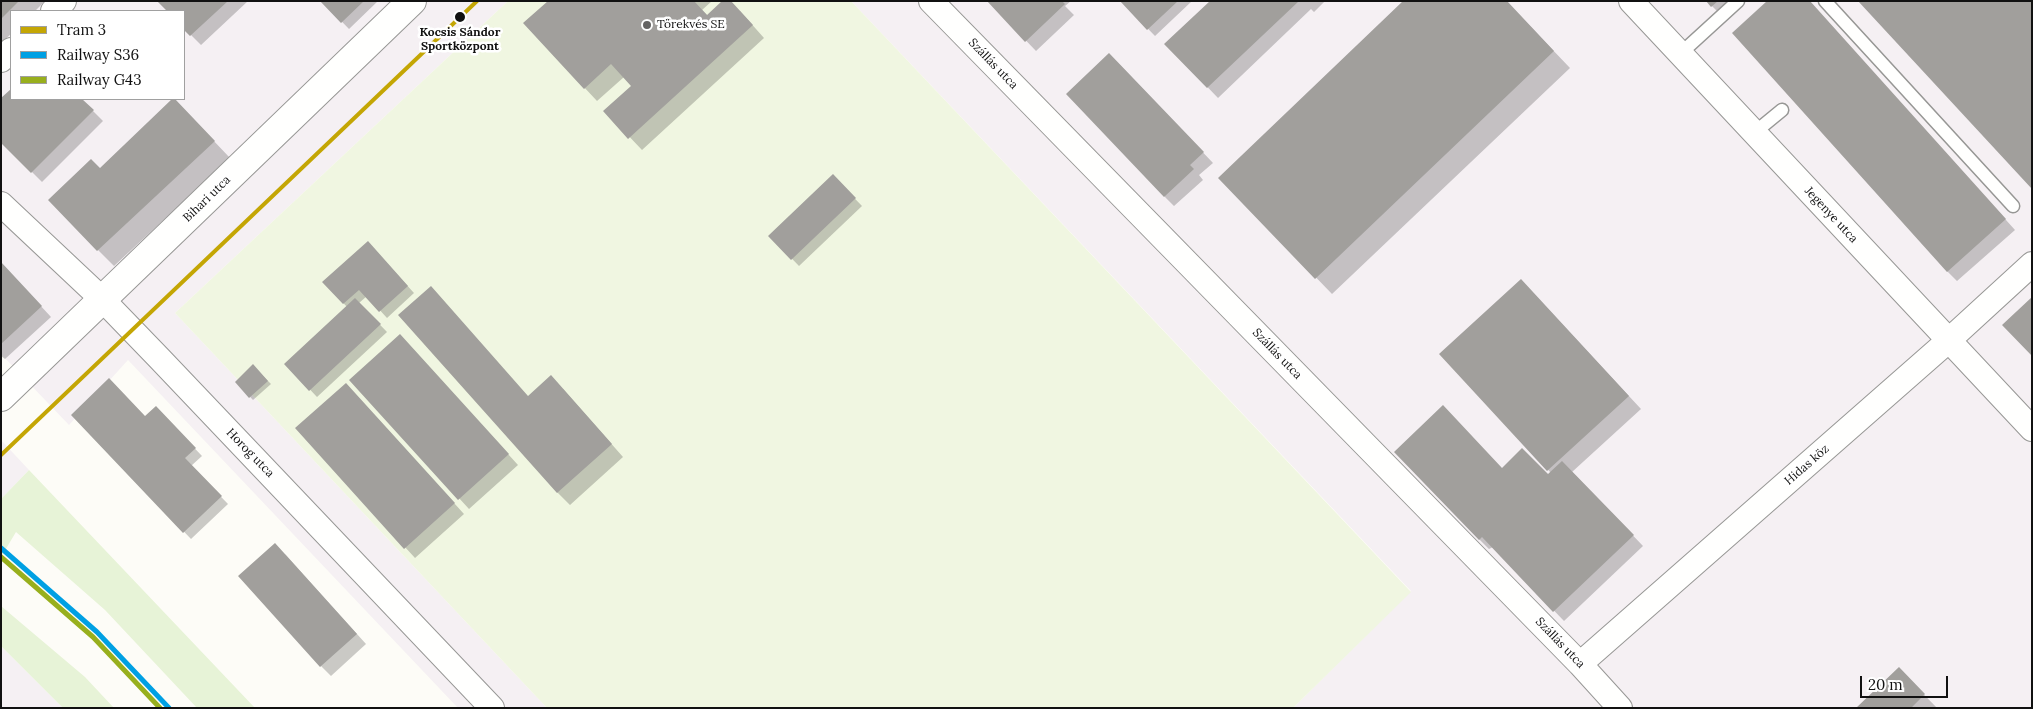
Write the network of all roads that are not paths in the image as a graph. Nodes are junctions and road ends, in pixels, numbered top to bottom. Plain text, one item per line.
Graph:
1 (64, 1) edge
2 (412, 1) edge
3 (931, 1) edge
4 (1631, 1) edge
5 (1738, 1) edge
6 (1825, 1) edge
7 (54, 10) edge
8 (10, 51) edge
9 (1680, 54) junction
10 (1, 60) edge
11 (1782, 110) dead end
12 (1754, 133) junction
13 (1, 204) edge
14 (2014, 206) dead end
15 (2032, 264) edge
16 (102, 300) junction
17 (1948, 340) junction
18 (1, 397) edge
19 (2032, 429) edge
20 (1580, 664) junction
21 (492, 708) edge
22 (1620, 708) edge

1 - 7 street
2 - 16 street, Bihari utca
3 - 20 street, Szállás utca
4 - 9 street, Jegenye utca
5 - 9 lane
6 - 14 lane
8 - 10 street
9 - 12 street, Jegenye utca
11 - 12 lane
12 - 17 street, Jegenye utca
13 - 16 street, Horog utca
15 - 17 street, Hidas köz
16 - 18 street, Bihari utca
16 - 21 street, Horog utca
17 - 19 street, Jegenye utca
17 - 20 street, Hidas köz
20 - 22 street, Szállás utca

